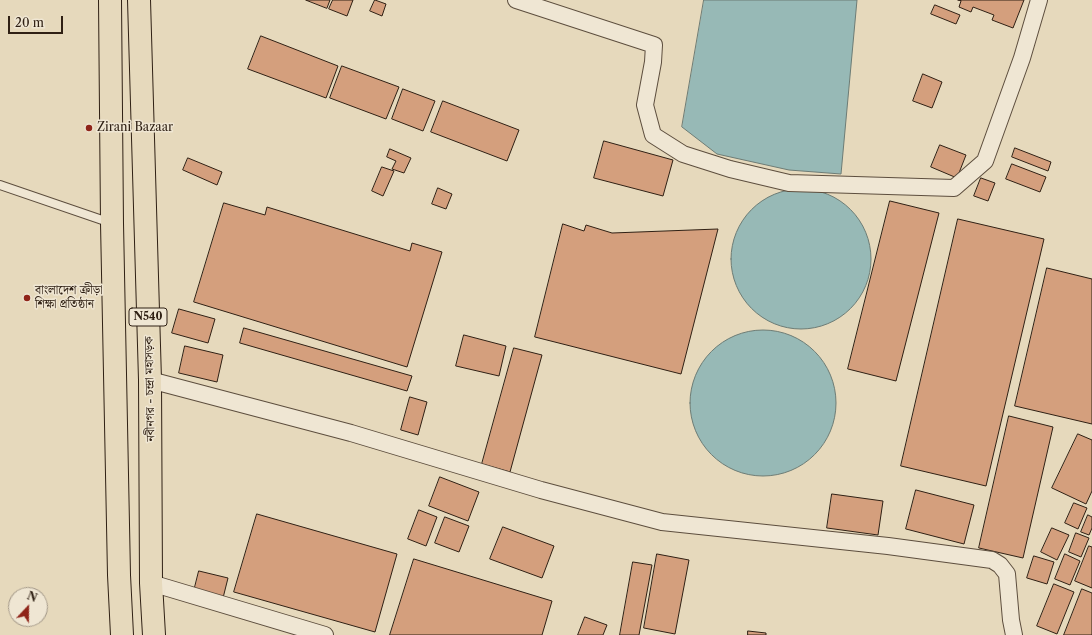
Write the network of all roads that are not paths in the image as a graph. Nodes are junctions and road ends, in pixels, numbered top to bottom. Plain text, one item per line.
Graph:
1 (110, 0) edge
2 (139, 0) edge
3 (516, 0) edge
4 (1039, 0) edge
5 (0, 185) edge
6 (112, 223) junction
7 (150, 380) junction
8 (151, 583) junction
9 (122, 635) edge
10 (154, 635) edge
11 (325, 635) edge
12 (1014, 635) edge

1 - 6 highway, N540
2 - 7 highway, নবীনগর - চন্দ্রা মহাসড়ক / N540
3 - 4 street
5 - 6 lane
6 - 9 highway, N540
7 - 8 highway, নবীনগর - চন্দ্রা মহাসড়ক / N540
7 - 12 street
8 - 10 highway, নবীনগর - চন্দ্রা মহাসড়ক / N540
8 - 11 street

